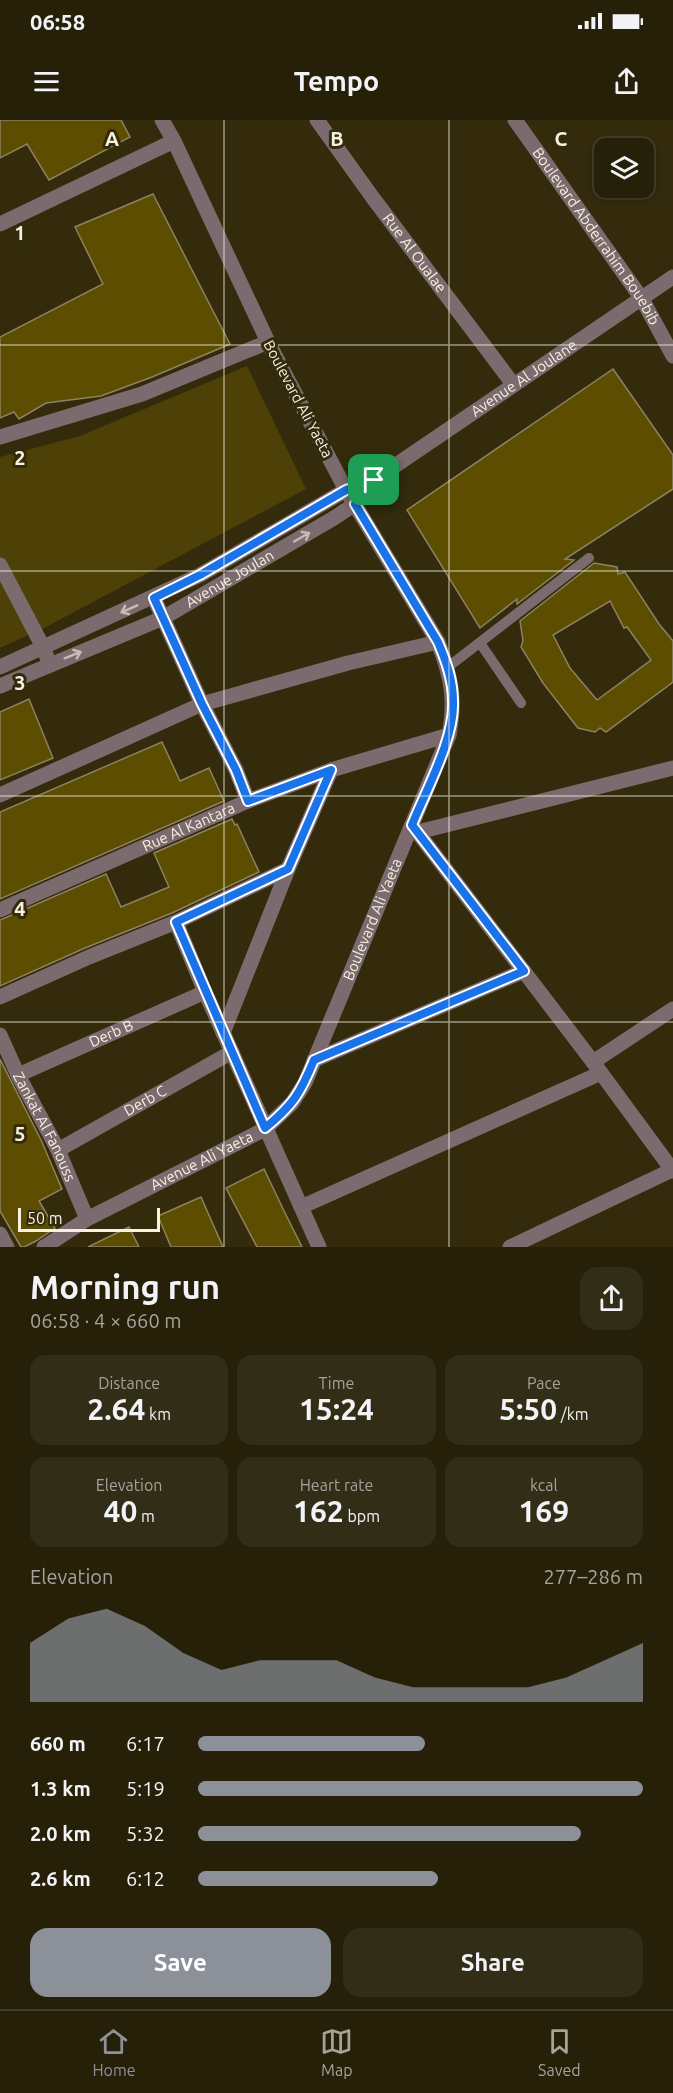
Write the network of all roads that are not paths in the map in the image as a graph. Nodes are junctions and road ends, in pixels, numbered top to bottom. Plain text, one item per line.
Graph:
1 (162, 120) edge
2 (316, 120) edge
3 (515, 120) edge
4 (174, 141) junction
5 (0, 224) edge
6 (673, 277) edge
7 (642, 299) junction
8 (268, 342) junction
9 (673, 356) edge
10 (513, 384) junction
11 (0, 437) edge
12 (374, 480) junction
13 (346, 490) junction
14 (355, 504) junction
15 (589, 558) dead end
16 (0, 565) edge
17 (154, 598) junction
18 (163, 618) junction
19 (438, 642) junction
20 (480, 643) junction
21 (43, 647) junction
22 (50, 665) junction
23 (0, 667) edge
24 (448, 667) junction
25 (0, 686) edge
26 (521, 703) dead end
27 (202, 704) junction
28 (449, 735) junction
29 (673, 768) edge
30 (331, 770) junction
31 (0, 795) edge
32 (248, 801) junction
33 (415, 828) junction
34 (288, 869) junction
35 (0, 910) edge
36 (176, 922) junction
37 (524, 971) junction
38 (205, 992) junction
39 (0, 997) edge
40 (673, 1009) edge
41 (224, 1033) junction
42 (0, 1035) edge
43 (232, 1052) junction
44 (314, 1060) junction
45 (597, 1068) junction
46 (18, 1075) junction
47 (265, 1128) junction
48 (58, 1150) junction
49 (672, 1171) edge
50 (301, 1207) junction
51 (87, 1219) junction
52 (0, 1234) edge
53 (65, 1241) edge
54 (7, 1247) edge
55 (44, 1247) edge
56 (319, 1247) edge
57 (510, 1247) edge

1 - 4 street, Boulevard Ali Yaeta
2 - 10 street, Rue Al Oualae
3 - 7 street, Boulevard Abderrahim Bouebib
4 - 5 street
4 - 8 street, Boulevard Ali Yaeta
6 - 7 street, Avenue Al Joulane
7 - 9 street, Boulevard Abderrahim Bouebib
7 - 10 street, Avenue Al Joulane
8 - 11 street
8 - 13 street, Boulevard Ali Yaeta
10 - 12 street, Avenue Al Joulane
12 - 13 street, Avenue Al Joulane
12 - 14 street, Avenue Al Joulane
13 - 14 street, Boulevard Ali Yaeta
13 - 17 street, Avenue Joulan
18 -> 14 street, Avenue Joulan
14 - 19 street, Boulevard Ali Yaeta
15 - 20 lane
16 - 21 street
17 - 18 street
17 -> 21 street, Avenue Joulan
22 -> 18 street, Avenue Joulan
18 - 27 street
19 - 24 street, Boulevard Ali Yaeta
19 - 27 street
20 - 24 lane
20 - 26 lane
21 - 22 street
21 - 23 street, Avenue Joulan
22 - 25 street, Avenue Joulan
24 - 28 street, Boulevard Ali Yaeta
27 - 31 street
27 - 32 street
28 - 30 street, Rue Al Kantara
28 - 33 street, Boulevard Ali Yaeta
29 - 33 street
30 - 32 street, Rue Al Kantara
30 - 34 street
32 - 35 street, Rue Al Kantara
33 - 37 street
33 - 44 street, Boulevard Ali Yaeta
34 - 36 street
34 - 41 street
36 - 38 street
36 - 39 street
37 - 44 street
37 - 45 street
38 - 41 street
38 - 46 street, Derb B
40 - 45 street
41 - 43 street
42 - 46 street, Zankat Al Fanouss
43 - 47 street
43 - 48 street, Derb C
44 - 47 street, Boulevard Ali Yaeta
45 - 49 street
45 - 50 street
46 - 48 street, Zankat Al Fanouss
47 - 50 street
47 - 51 street, Avenue Ali Yaeta
48 - 51 street, Zankat Al Fanouss
49 - 57 street
50 - 56 street
51 - 53 street, Avenue Ali Yaeta
52 - 54 street
53 - 55 street, Avenue Ali Yaeta

